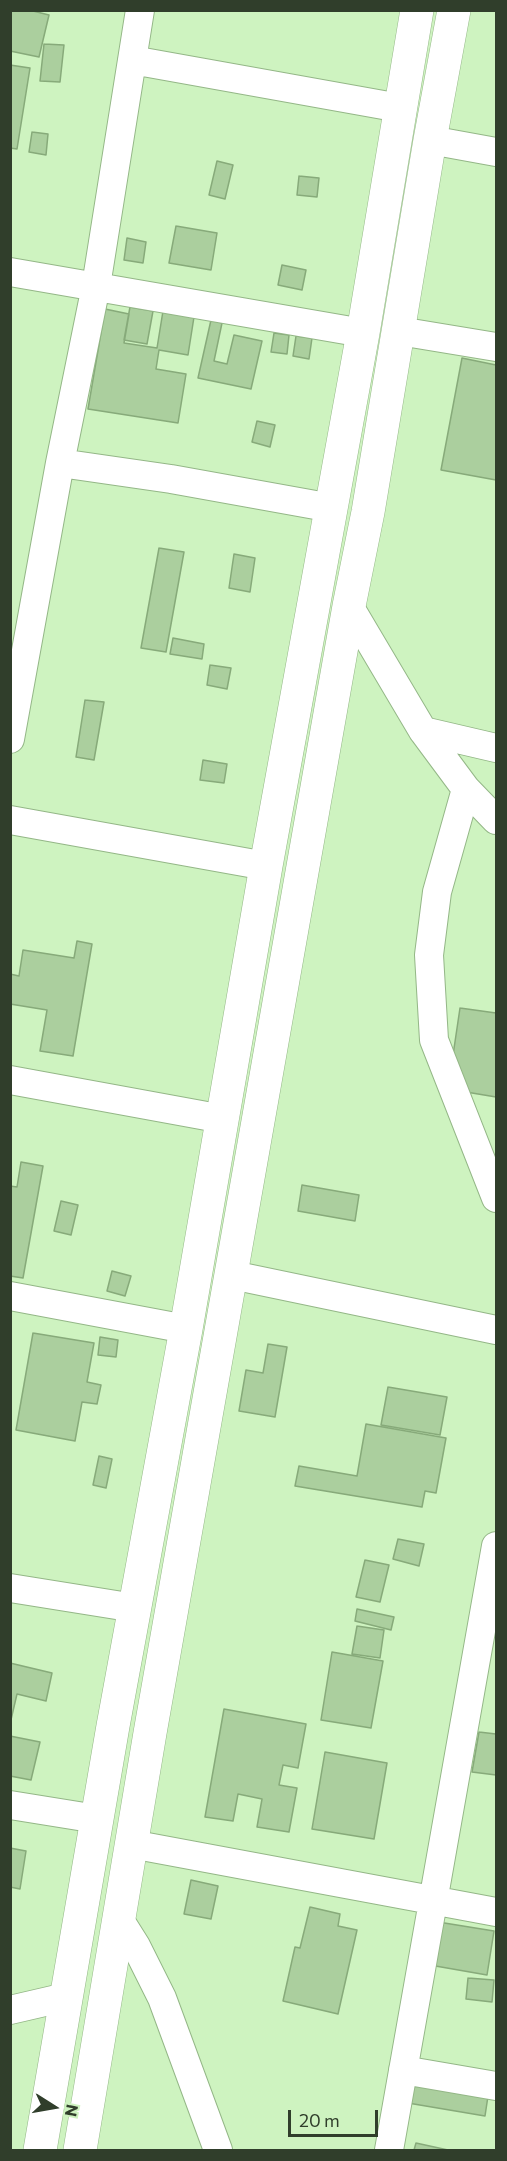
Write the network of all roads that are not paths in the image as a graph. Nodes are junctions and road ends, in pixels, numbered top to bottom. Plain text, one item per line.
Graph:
1 (140, 10) edge
2 (417, 10) edge
3 (454, 10) edge
4 (132, 60) junction
5 (400, 108) junction
6 (430, 140) junction
7 (496, 152) edge
8 (10, 272) edge
9 (96, 286) junction
10 (399, 331) junction
11 (363, 333) junction
12 (496, 347) edge
13 (60, 463) junction
14 (332, 508) junction
15 (349, 606) junction
16 (423, 731) junction
17 (10, 739) edge
18 (496, 748) edge
19 (466, 789) junction
20 (10, 820) edge
21 (496, 820) edge
22 (266, 866) junction
23 (10, 1080) edge
24 (223, 1119) junction
25 (496, 1198) edge
26 (232, 1275) junction
27 (10, 1296) edge
28 (186, 1329) junction
29 (496, 1330) edge
30 (496, 1546) edge
31 (10, 1588) edge
32 (135, 1608) junction
33 (489, 1634) edge
34 (10, 1805) edge
35 (97, 1819) junction
36 (131, 1844) junction
37 (433, 1901) junction
38 (496, 1912) edge
39 (119, 1919) junction
40 (66, 1997) junction
41 (10, 2010) edge
42 (403, 2070) junction
43 (496, 2086) edge
44 (40, 2151) edge
45 (80, 2151) edge
46 (218, 2151) edge
47 (389, 2151) edge

1 - 4 street
2 - 5 street
3 - 6 street
4 - 5 street
4 - 9 street
5 - 11 street
6 - 7 street
6 - 10 street
8 - 9 street
9 - 11 street
9 - 13 street
10 - 12 street
10 - 15 street
11 - 14 street
13 - 14 street
13 - 17 street
14 - 22 street
15 - 16 street
15 - 26 street
16 - 18 street
16 - 19 street
19 - 21 street
19 - 25 street
20 - 22 street
22 - 24 street
23 - 24 street
24 - 28 street
26 - 29 street
26 - 36 street
27 - 28 street
28 - 32 street
30 - 33 street
31 - 32 street
32 - 35 street
33 - 37 street
34 - 35 street
35 - 40 street
36 - 37 street
36 - 39 street
37 - 38 street
37 - 42 street
39 - 45 street
39 - 46 street
40 - 41 street
40 - 44 street
42 - 43 street
42 - 47 street

